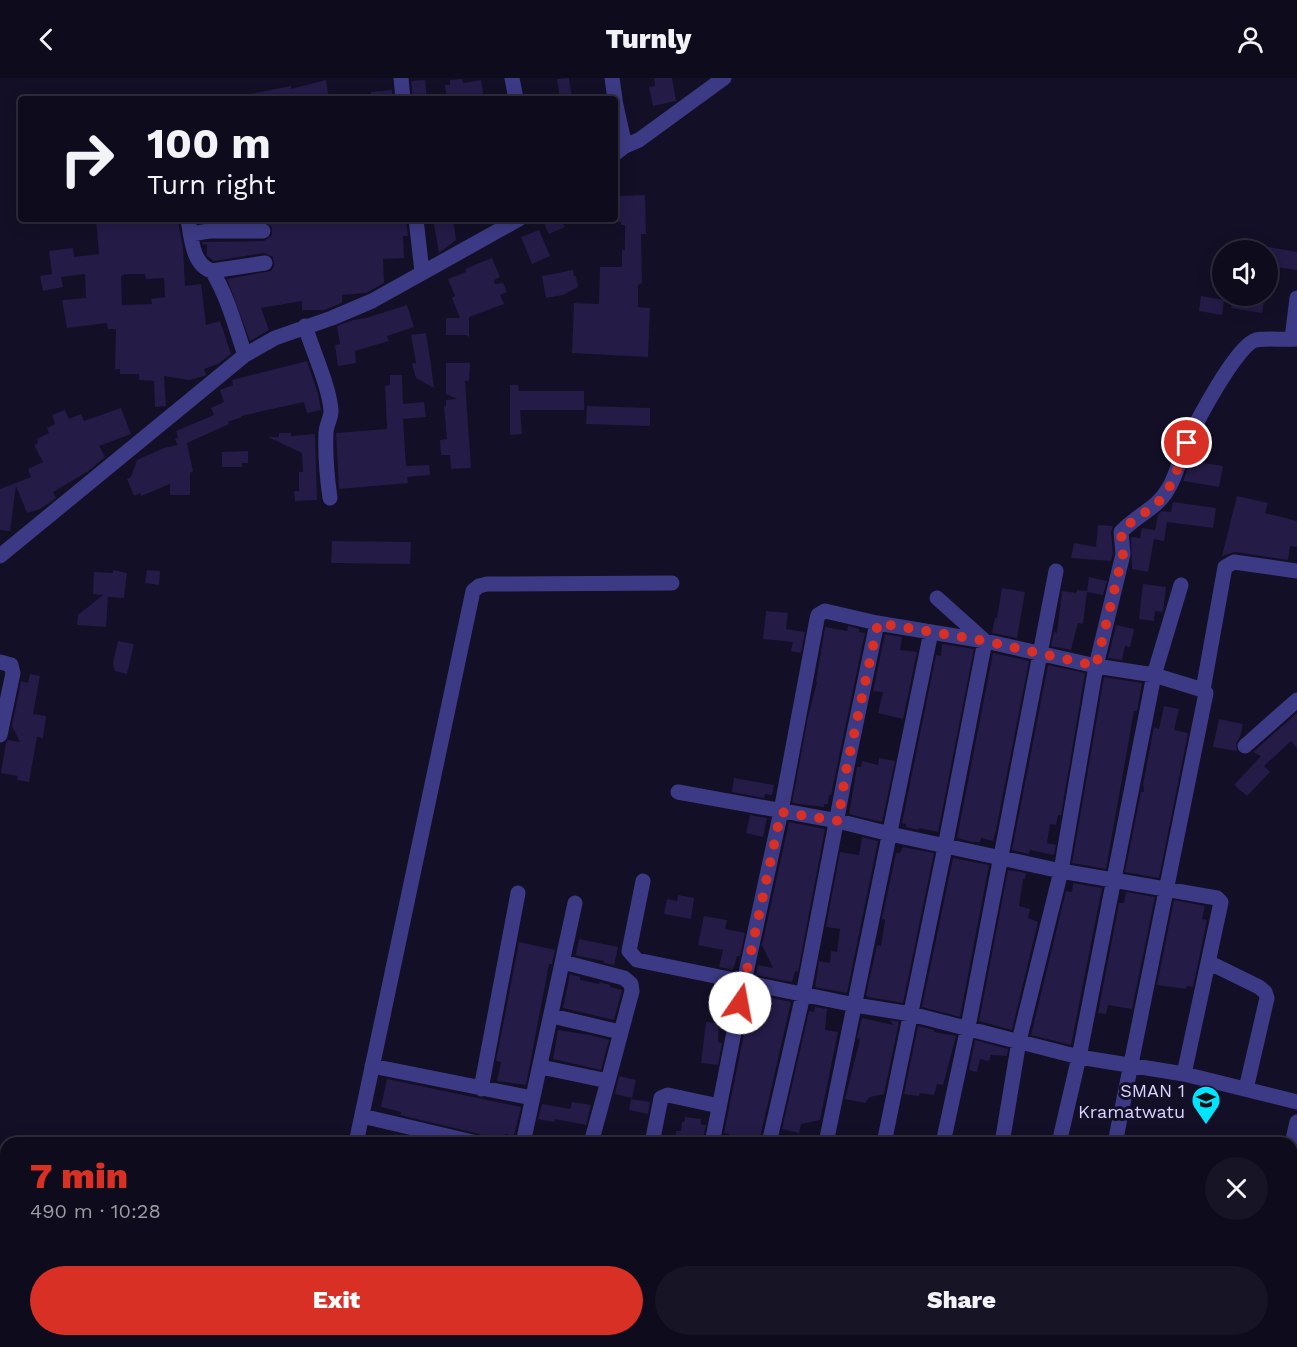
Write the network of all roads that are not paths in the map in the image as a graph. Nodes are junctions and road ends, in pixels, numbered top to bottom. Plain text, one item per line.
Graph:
1 (401, 78) edge
2 (512, 78) edge
3 (612, 78) edge
4 (724, 78) edge
5 (403, 96) edge
6 (515, 96) edge
7 (614, 96) edge
8 (618, 130) edge
9 (620, 150) edge
10 (416, 222) edge
11 (514, 222) edge
12 (189, 226) edge
13 (263, 231) dead end
14 (265, 263) dead end
15 (212, 271) junction
16 (422, 272) junction
17 (1297, 298) edge
18 (305, 326) junction
19 (1294, 339) edge
20 (245, 355) junction
21 (330, 498) dead end
22 (0, 556) edge
23 (1056, 571) dead end
24 (1297, 571) edge
25 (672, 583) dead end
26 (1181, 585) dead end
27 (937, 598) dead end
28 (878, 623) junction
29 (931, 632) junction
30 (985, 641) junction
31 (1041, 653) junction
32 (0, 662) edge
33 (1096, 666) junction
34 (1154, 675) junction
35 (1203, 690) junction
36 (1297, 700) edge
37 (0, 735) edge
38 (1245, 746) dead end
39 (678, 792) dead end
40 (781, 812) junction
41 (838, 821) junction
42 (890, 834) junction
43 (945, 847) junction
44 (1000, 858) junction
45 (1061, 871) junction
46 (1113, 880) junction
47 (643, 881) dead end
48 (1166, 888) junction
49 (518, 892) dead end
50 (575, 903) dead end
51 (563, 962) junction
52 (1208, 962) junction
53 (744, 982) junction
54 (803, 995) junction
55 (855, 1005) junction
56 (911, 1014) junction
57 (552, 1016) junction
58 (968, 1027) junction
59 (620, 1032) junction
60 (1019, 1041) junction
61 (1080, 1057) junction
62 (1131, 1065) junction
63 (372, 1066) junction
64 (541, 1067) junction
65 (1184, 1074) junction
66 (608, 1081) junction
67 (481, 1089) junction
68 (1246, 1089) junction
69 (532, 1098) junction
70 (1297, 1102) edge
71 (719, 1107) junction
72 (362, 1116) junction
73 (1297, 1122) edge
74 (357, 1137) edge
75 (451, 1137) edge
76 (524, 1137) edge
77 (593, 1137) edge
78 (653, 1137) edge
79 (713, 1137) edge
80 (770, 1137) edge
81 (827, 1137) edge
82 (885, 1137) edge
83 (944, 1137) edge
84 (1003, 1137) edge
85 (1060, 1137) edge
86 (1116, 1137) edge
87 (1294, 1137) edge

1 - 5 street
2 - 6 street
3 - 7 street
4 - 9 street
8 - 9 street
10 - 16 street
11 - 16 street
12 - 13 street
12 - 15 street
14 - 15 street
15 - 20 street
16 - 18 street
17 - 19 street
18 - 20 street
18 - 21 street
19 - 33 street
20 - 22 street
23 - 31 street
24 - 35 street
25 - 63 street
26 - 34 street
27 - 30 street
28 - 29 street
28 - 40 street
28 - 41 street
29 - 30 street
29 - 42 street
30 - 31 street
30 - 43 street
31 - 33 street
31 - 44 street
32 - 37 street
33 - 34 street
33 - 45 street
34 - 35 street
34 - 46 street
35 - 48 street
36 - 38 street
39 - 40 street
40 - 41 street
40 - 53 street
41 - 42 street
41 - 54 street
42 - 43 street
42 - 55 street
43 - 44 street
43 - 56 street
44 - 45 street
44 - 58 street
45 - 46 street
45 - 60 street
46 - 48 street
46 - 61 street
47 - 53 street
48 - 52 street
48 - 62 street
49 - 67 street
50 - 51 street
51 - 57 street
51 - 59 street
52 - 65 street
52 - 68 street
53 - 54 street
53 - 71 street
54 - 55 street
54 - 80 street
55 - 56 street
55 - 81 street
56 - 58 street
56 - 82 street
57 - 59 street
57 - 64 street
58 - 60 street
58 - 83 street
59 - 66 street
60 - 61 street
60 - 84 street
61 - 62 street
61 - 85 street
62 - 65 street
62 - 86 street
63 - 67 street
63 - 72 street
64 - 66 street
64 - 69 street
65 - 68 street
66 - 77 street
67 - 69 street
68 - 70 street
69 - 76 street
71 - 78 street
71 - 79 street
72 - 74 street
72 - 75 street
73 - 87 street

